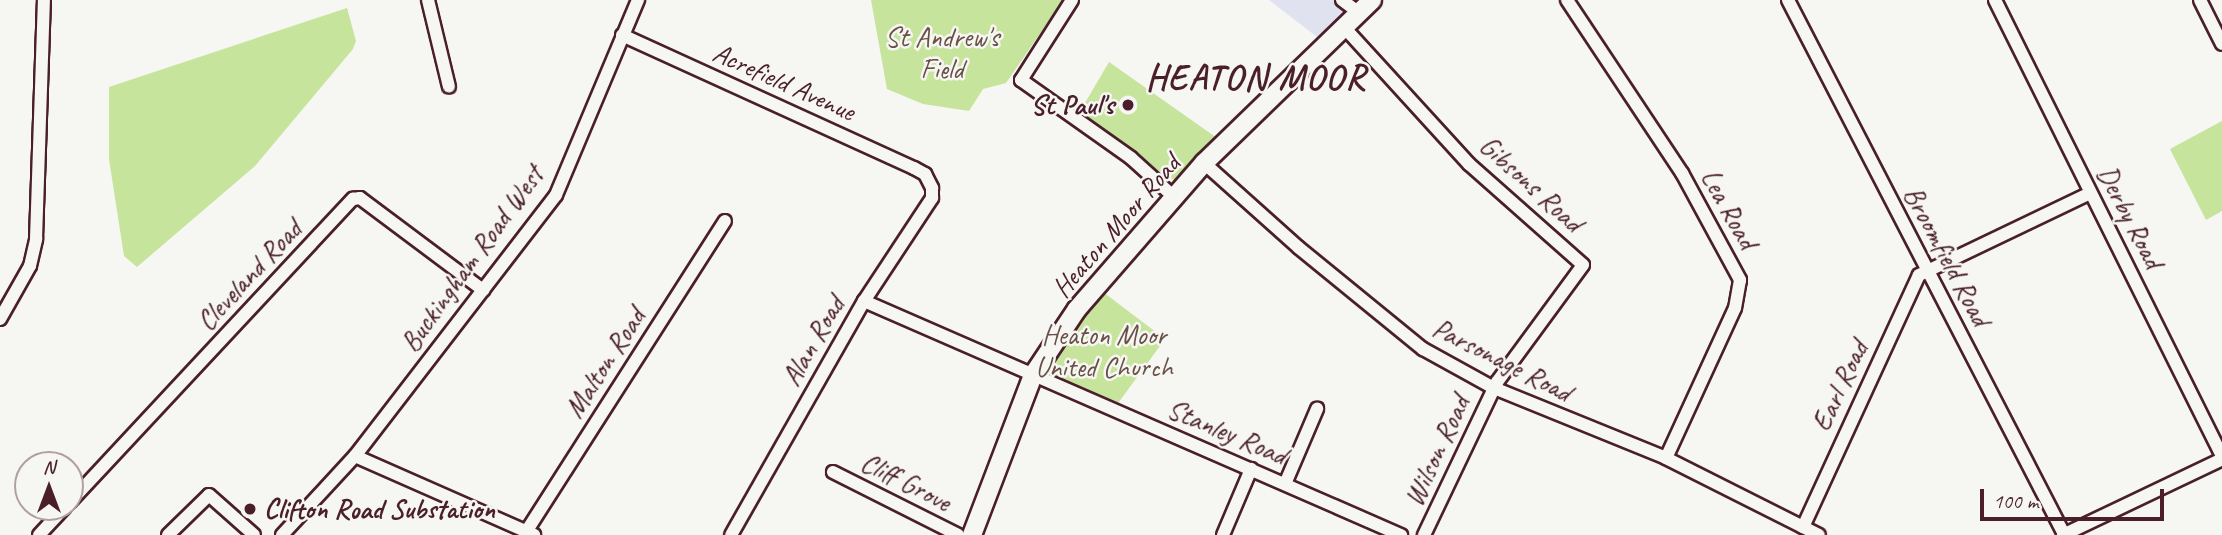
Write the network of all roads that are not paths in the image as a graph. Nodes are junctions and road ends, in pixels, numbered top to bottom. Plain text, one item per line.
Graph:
1 (44, 0) edge
2 (428, 0) edge
3 (638, 0) edge
4 (1072, 0) edge
5 (1342, 0) edge
6 (1372, 0) edge
7 (1567, 0) edge
8 (1788, 0) edge
9 (1995, 0) edge
10 (2200, 0) edge
11 (1358, 12) junction
12 (1343, 26) junction
13 (622, 36) junction
14 (2222, 44) edge
15 (449, 87) dead end
16 (1204, 163) junction
17 (925, 174) joint
18 (2090, 193) junction
19 (1173, 197) junction
20 (725, 221) dead end
21 (1926, 270) junction
22 (483, 290) junction
23 (864, 301) junction
24 (0, 319) edge
25 (1032, 375) junction
26 (1494, 388) junction
27 (1317, 408) dead end
28 (355, 456) junction
29 (1666, 458) junction
30 (2222, 458) edge
31 (1251, 469) junction
32 (833, 472) dead end
33 (1285, 484) junction
34 (84, 487) edge
35 (52, 521) edge
36 (1802, 527) junction
37 (530, 533) edge
38 (39, 535) edge
39 (168, 535) edge
40 (254, 535) edge
41 (282, 535) edge
42 (731, 535) edge
43 (958, 535) edge
44 (972, 535) edge
45 (1223, 535) edge
46 (1401, 535) edge
47 (1424, 535) edge
48 (1819, 535) edge
49 (2063, 535) edge

1 - 24 street
2 - 15 street
3 - 13 street, Buckingham Road West
4 - 19 street
5 - 11 street
6 - 11 main road, Heaton Moor Road
7 - 29 street, Lea Road
8 - 21 street, Broomfield Road
9 - 18 street, Derby Road
10 - 14 street
11 - 12 main road, Heaton Moor Road
12 - 16 main road, Heaton Moor Road
12 - 26 street, Gibsons Road
13 - 17 street, Acrefield Avenue
13 - 22 street, Buckingham Road West
16 - 19 main road, Heaton Moor Road
16 - 26 street, Parsonage Road
17 - 23 street, Alan Road
18 - 21 street
18 - 30 street, Derby Road
19 - 25 main road, Heaton Moor Road
20 - 37 street, Malton Road
21 - 36 street, Earl Road
21 - 49 street, Broomfield Road
22 - 28 street, Buckingham Road West
22 - 34 street, Cleveland Road
23 - 25 street, Stanley Road
23 - 42 street, Alan Road
25 - 31 street, Stanley Road
25 - 44 main road, Heaton Moor Road
26 - 29 street, Parsonage Road
26 - 47 street, Wilson Road
27 - 33 street
28 - 37 street
28 - 41 street, Buckingham Road West
29 - 36 street, Parsonage Road
30 - 49 street
31 - 33 street, Stanley Road
31 - 45 street
32 - 43 street, Cliff Grove
33 - 46 street, Stanley Road
35 - 38 street
36 - 48 street, Parsonage Road
39 - 40 street

